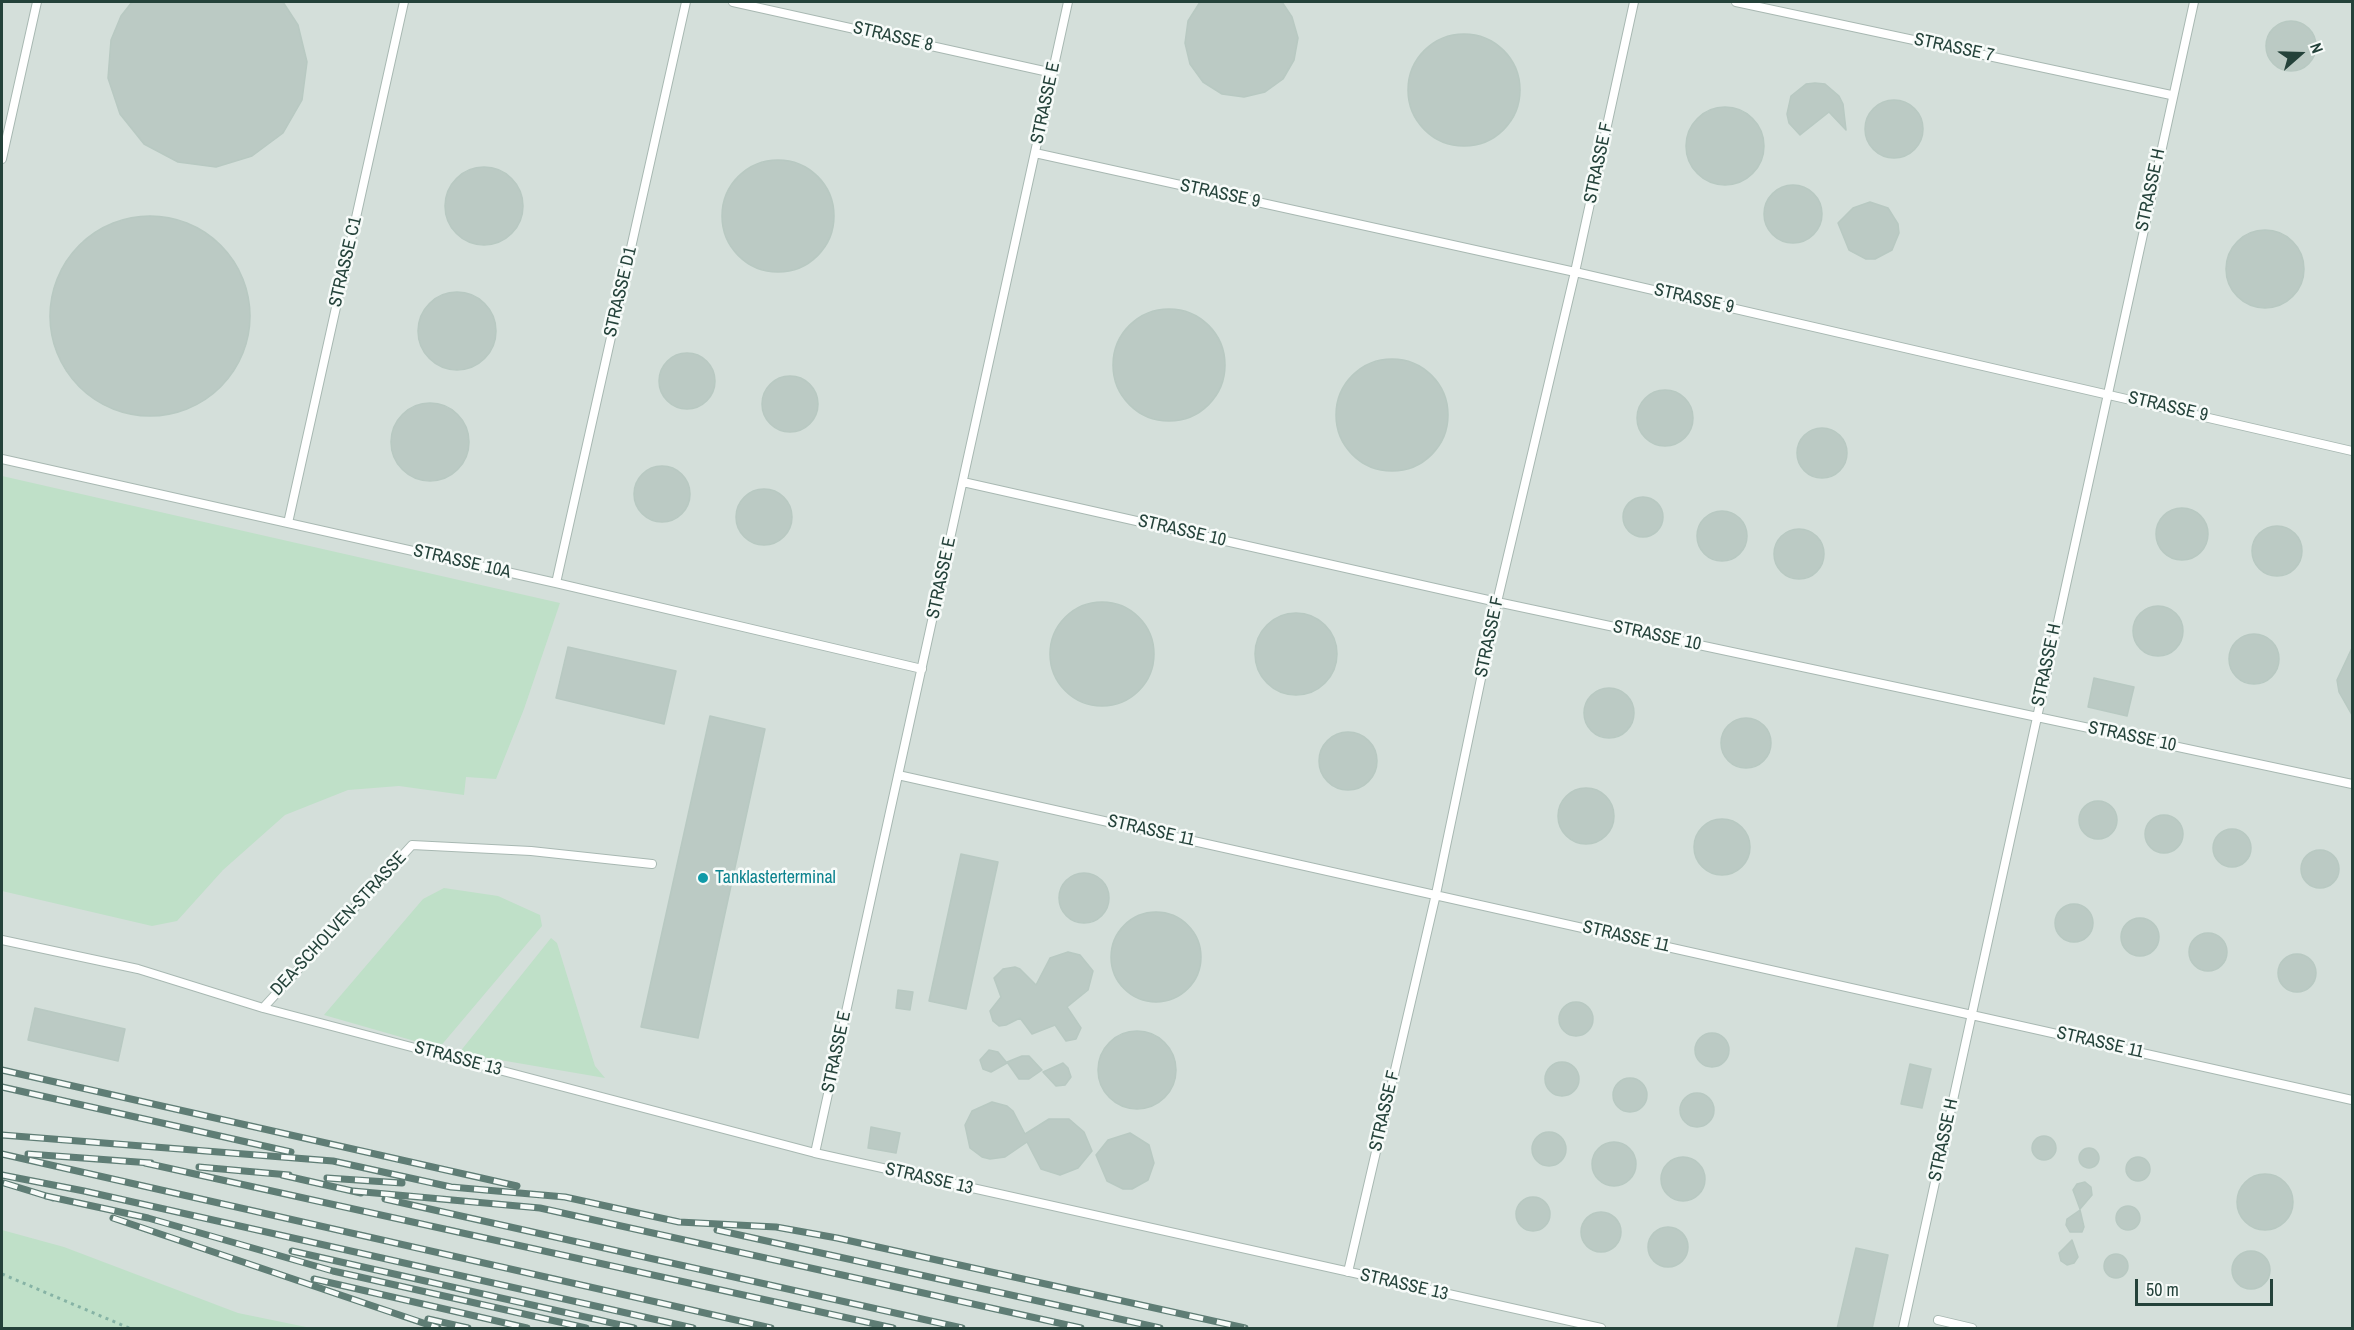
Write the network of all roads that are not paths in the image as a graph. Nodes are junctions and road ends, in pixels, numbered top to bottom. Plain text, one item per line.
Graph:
1 (37, 2) edge
2 (404, 2) edge
3 (686, 2) edge
4 (733, 2) edge
5 (1068, 2) edge
6 (1634, 2) edge
7 (1736, 2) edge
8 (2194, 2) edge
9 (1053, 73) junction
10 (2171, 95) junction
11 (1035, 153) junction
12 (2, 159) edge
13 (1575, 272) junction
14 (2106, 393) junction
15 (2352, 451) edge
16 (2, 459) edge
17 (963, 482) junction
18 (288, 523) junction
19 (556, 583) junction
20 (1497, 602) junction
21 (921, 669) junction
22 (2036, 717) junction
23 (898, 775) junction
24 (2352, 784) edge
25 (652, 864) dead end
26 (1436, 894) junction
27 (2, 940) edge
28 (263, 1008) junction
29 (1972, 1014) junction
30 (2352, 1100) edge
31 (815, 1153) junction
32 (1348, 1272) junction
33 (1938, 1320) dead end
34 (1601, 1329) edge
35 (1903, 1329) edge
36 (1972, 1329) edge

1 - 12 lane
2 - 18 lane, STRASSE C1
3 - 19 lane, STRASSE D1
4 - 9 lane, STRASSE 8
5 - 9 lane, STRASSE E
6 - 13 lane, STRASSE F
7 - 10 lane, STRASSE 7
8 - 10 lane, STRASSE H
9 - 11 lane, STRASSE E
10 - 14 lane, STRASSE H
11 - 13 lane, STRASSE 9
11 - 17 lane, STRASSE E
13 - 14 lane, STRASSE 9
13 - 20 lane, STRASSE F
14 - 15 lane, STRASSE 9
14 - 22 lane, STRASSE H
16 - 18 lane, STRASSE 10A
17 - 20 lane, STRASSE 10
17 - 21 lane, STRASSE E
18 - 19 lane, STRASSE 10A
19 - 21 lane, STRASSE 10A
20 - 22 lane, STRASSE 10
20 - 26 lane, STRASSE F
21 - 23 lane, STRASSE E
22 - 24 lane, STRASSE 10
22 - 29 lane, STRASSE H
23 - 26 lane, STRASSE 11
23 - 31 lane, STRASSE E
25 - 28 lane, DEA-SCHOLVEN-STRASSE
26 - 29 lane, STRASSE 11
26 - 32 lane, STRASSE F
27 - 28 lane, DEA-SCHOLVEN-STRASSE
28 - 31 lane, STRASSE 13
29 - 30 lane, STRASSE 11
29 - 35 lane, STRASSE H
31 - 32 lane, STRASSE 13
32 - 34 lane, STRASSE 13
33 - 36 lane

